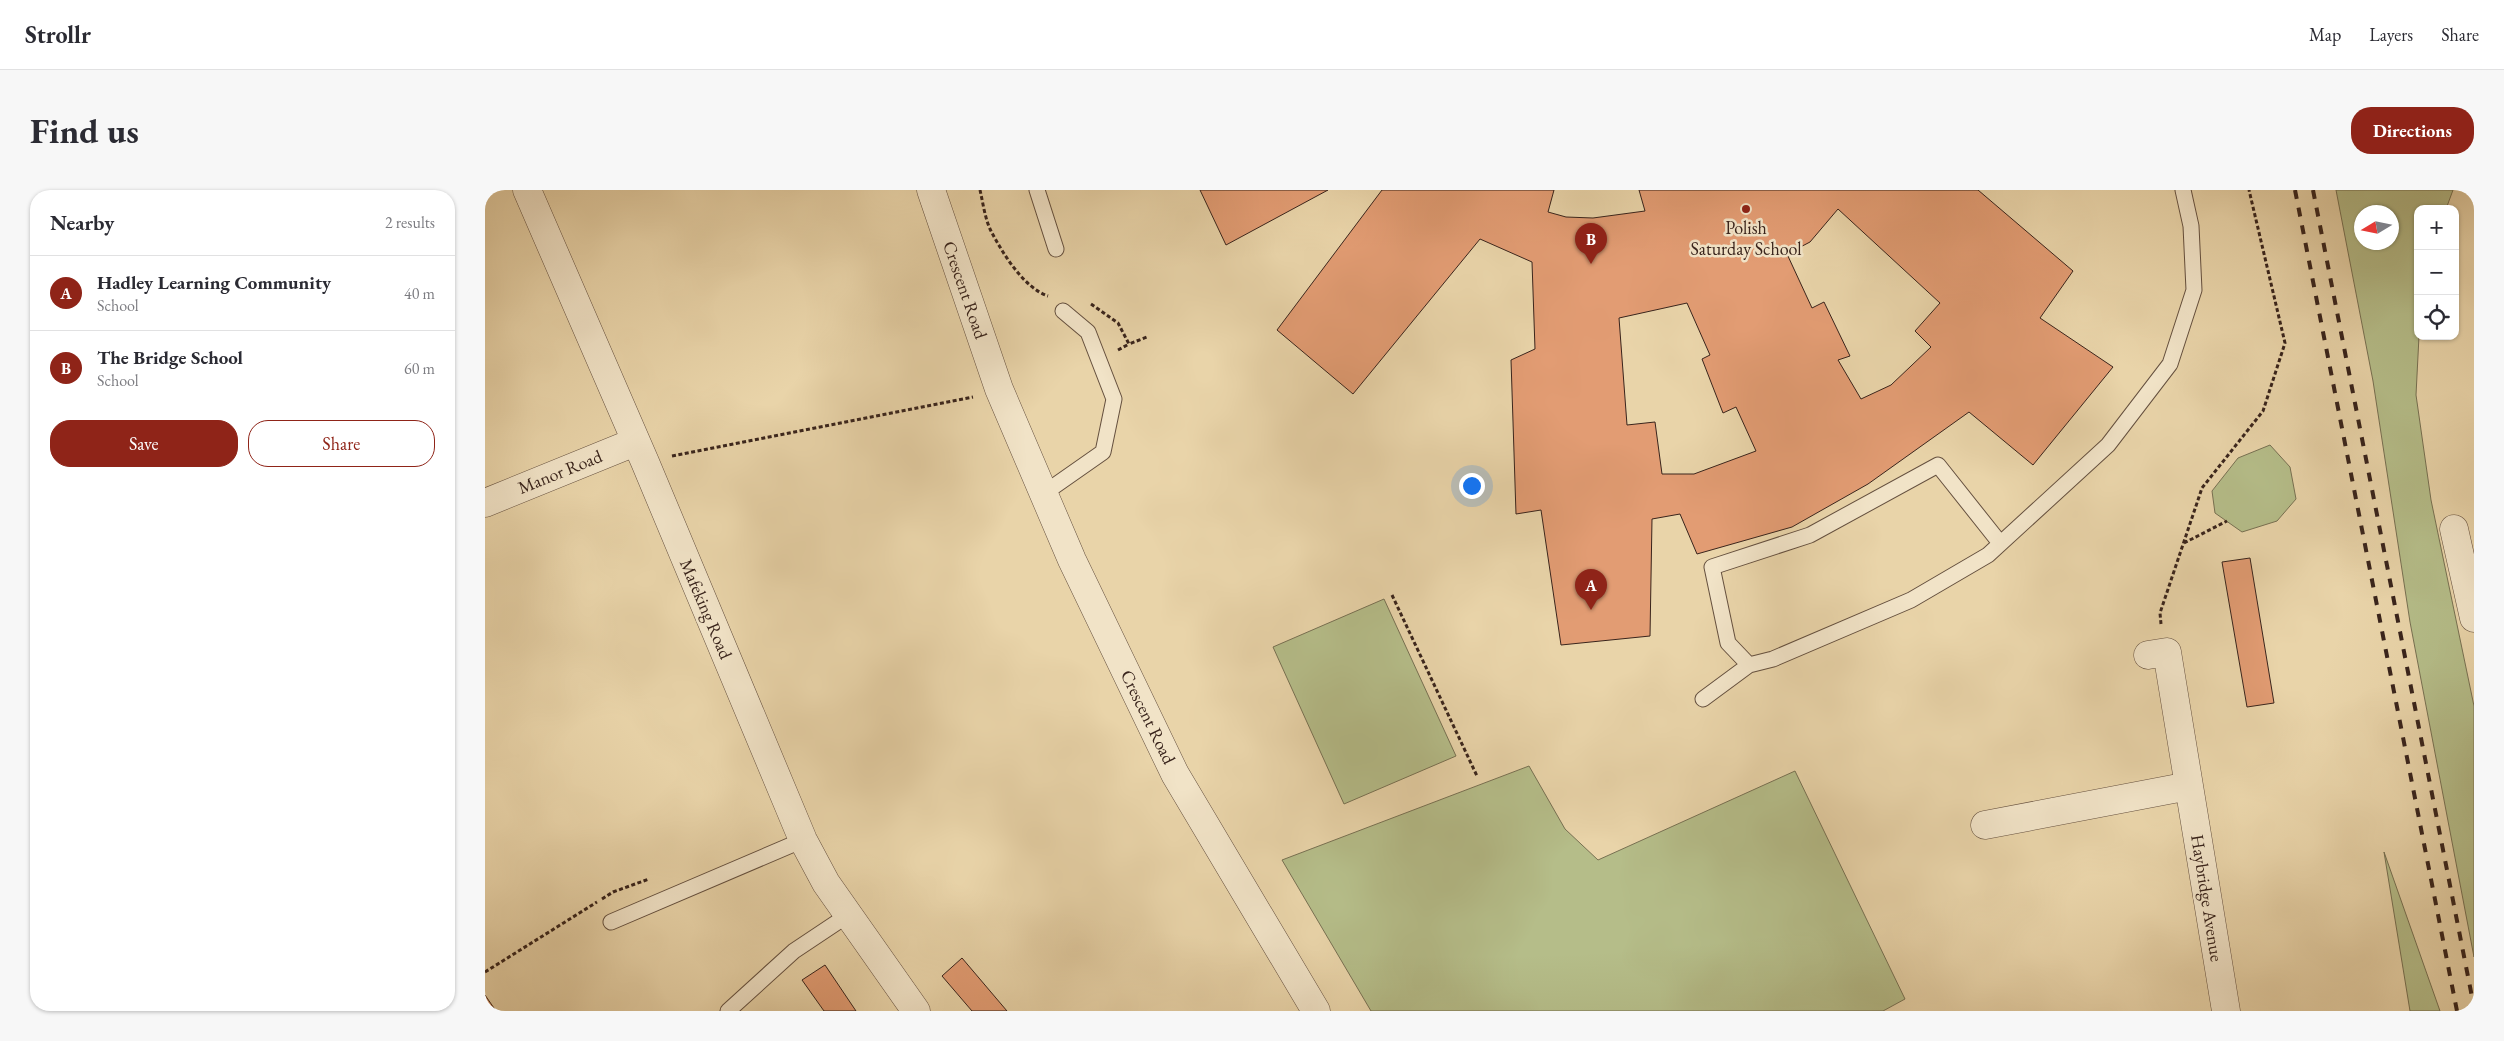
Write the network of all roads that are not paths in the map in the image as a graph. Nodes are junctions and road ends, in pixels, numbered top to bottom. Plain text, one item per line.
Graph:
1 (527, 190) edge
2 (931, 190) edge
3 (1037, 190) edge
4 (2183, 190) edge
5 (1056, 249) dead end
6 (1063, 311) dead end
7 (640, 452) junction
8 (1043, 494) junction
9 (485, 503) edge
10 (2454, 529) dead end
11 (2000, 544) junction
12 (2474, 618) edge
13 (2165, 646) road end
14 (1749, 666) junction
15 (1703, 699) dead end
16 (2189, 786) junction
17 (1985, 825) dead end
18 (803, 840) junction
19 (848, 915) junction
20 (611, 922) dead end
21 (728, 1011) edge
22 (916, 1011) edge
23 (1316, 1011) edge
24 (2226, 1011) edge

1 - 7 street, Mafeking Road
2 - 8 street, Crescent Road
3 - 5 lane
4 - 11 lane
6 - 8 lane
7 - 9 street, Manor Road
7 - 18 street, Mafeking Road
8 - 23 street, Crescent Road
10 - 12 street
11 - 14 lane
11 - 14 lane
13 - 16 street, Haybridge Avenue
14 - 15 lane
16 - 17 street
16 - 24 street, Haybridge Avenue
18 - 19 street, Mafeking Road
18 - 20 lane
19 - 21 lane
19 - 22 street, Mafeking Road

